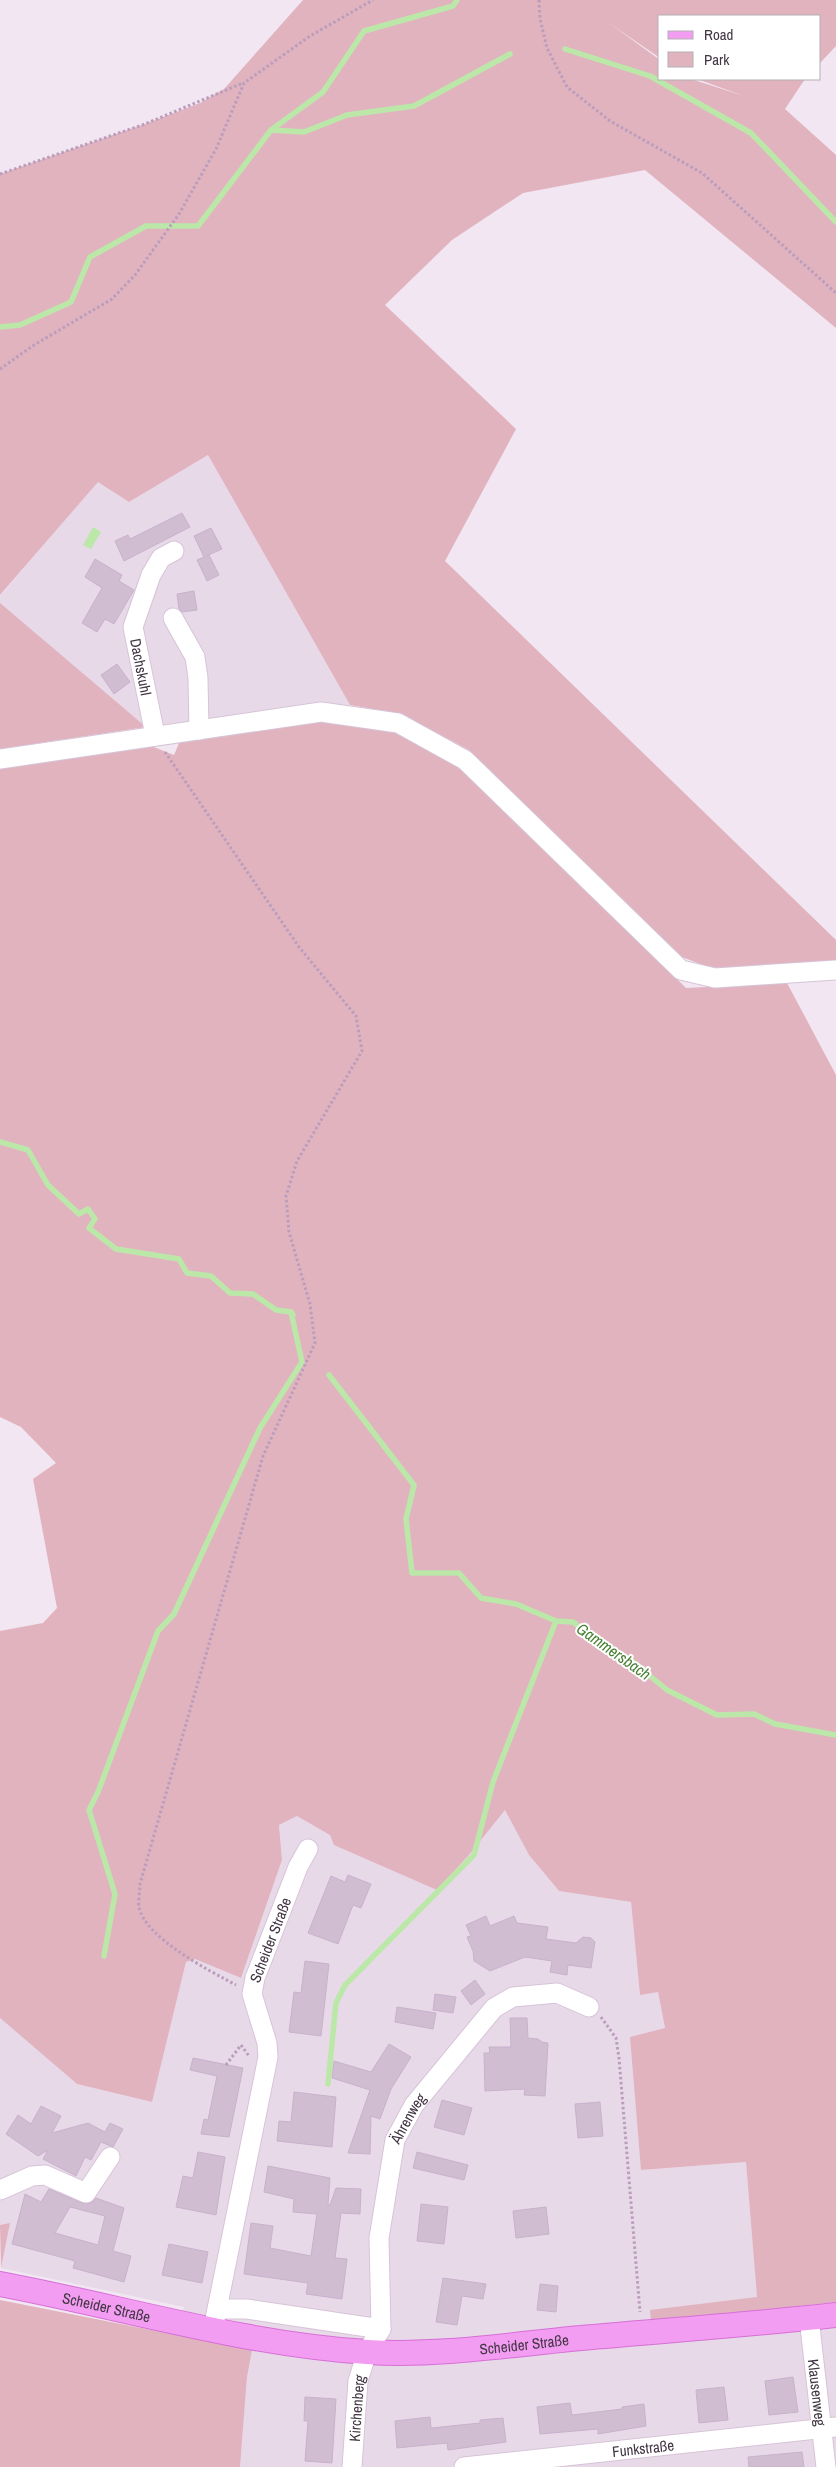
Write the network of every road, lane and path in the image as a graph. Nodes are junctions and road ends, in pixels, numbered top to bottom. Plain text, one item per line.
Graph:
1 (373, 0) edge
2 (539, 0) edge
3 (244, 83) junction
4 (0, 174) edge
5 (836, 293) edge
6 (0, 369) edge
7 (174, 552) dead end
8 (173, 618) dead end
9 (199, 730) junction
10 (155, 736) junction
11 (0, 759) edge
12 (836, 970) edge
13 (308, 1849) dead end
14 (252, 1994) junction
15 (590, 2007) joint
16 (226, 2065) dead end
17 (264, 2082) junction
18 (110, 2157) dead end
19 (0, 2190) edge
20 (0, 2284) edge
21 (836, 2315) edge
22 (809, 2318) junction
23 (215, 2319) junction
24 (381, 2329) junction
25 (642, 2332) junction
26 (367, 2352) junction
27 (829, 2428) edge
28 (352, 2467) edge
29 (464, 2467) edge
30 (826, 2467) edge

1 - 3 path
2 - 5 path
3 - 4 path
3 - 6 path
7 - 10 street, Dachskuhl
8 - 9 street
9 - 10 street
9 - 12 street
10 - 11 street
10 - 14 path
13 - 14 street, Scheider Straße
14 - 17 street, Scheider Straße
15 - 24 street, Ährenweg
15 - 25 path
16 - 17 path
17 - 23 street, Scheider Straße
18 - 19 street
20 - 23 main road, Scheider Straße
21 - 22 main road, Scheider Straße
22 - 25 main road, Scheider Straße
22 - 27 street, Klausenweg
23 - 24 street
23 - 26 main road, Scheider Straße
24 - 26 street
25 - 26 main road, Scheider Straße
26 - 28 street, Kirchenberg
27 - 29 street, Funkstraße
27 - 30 street, Klausenweg

